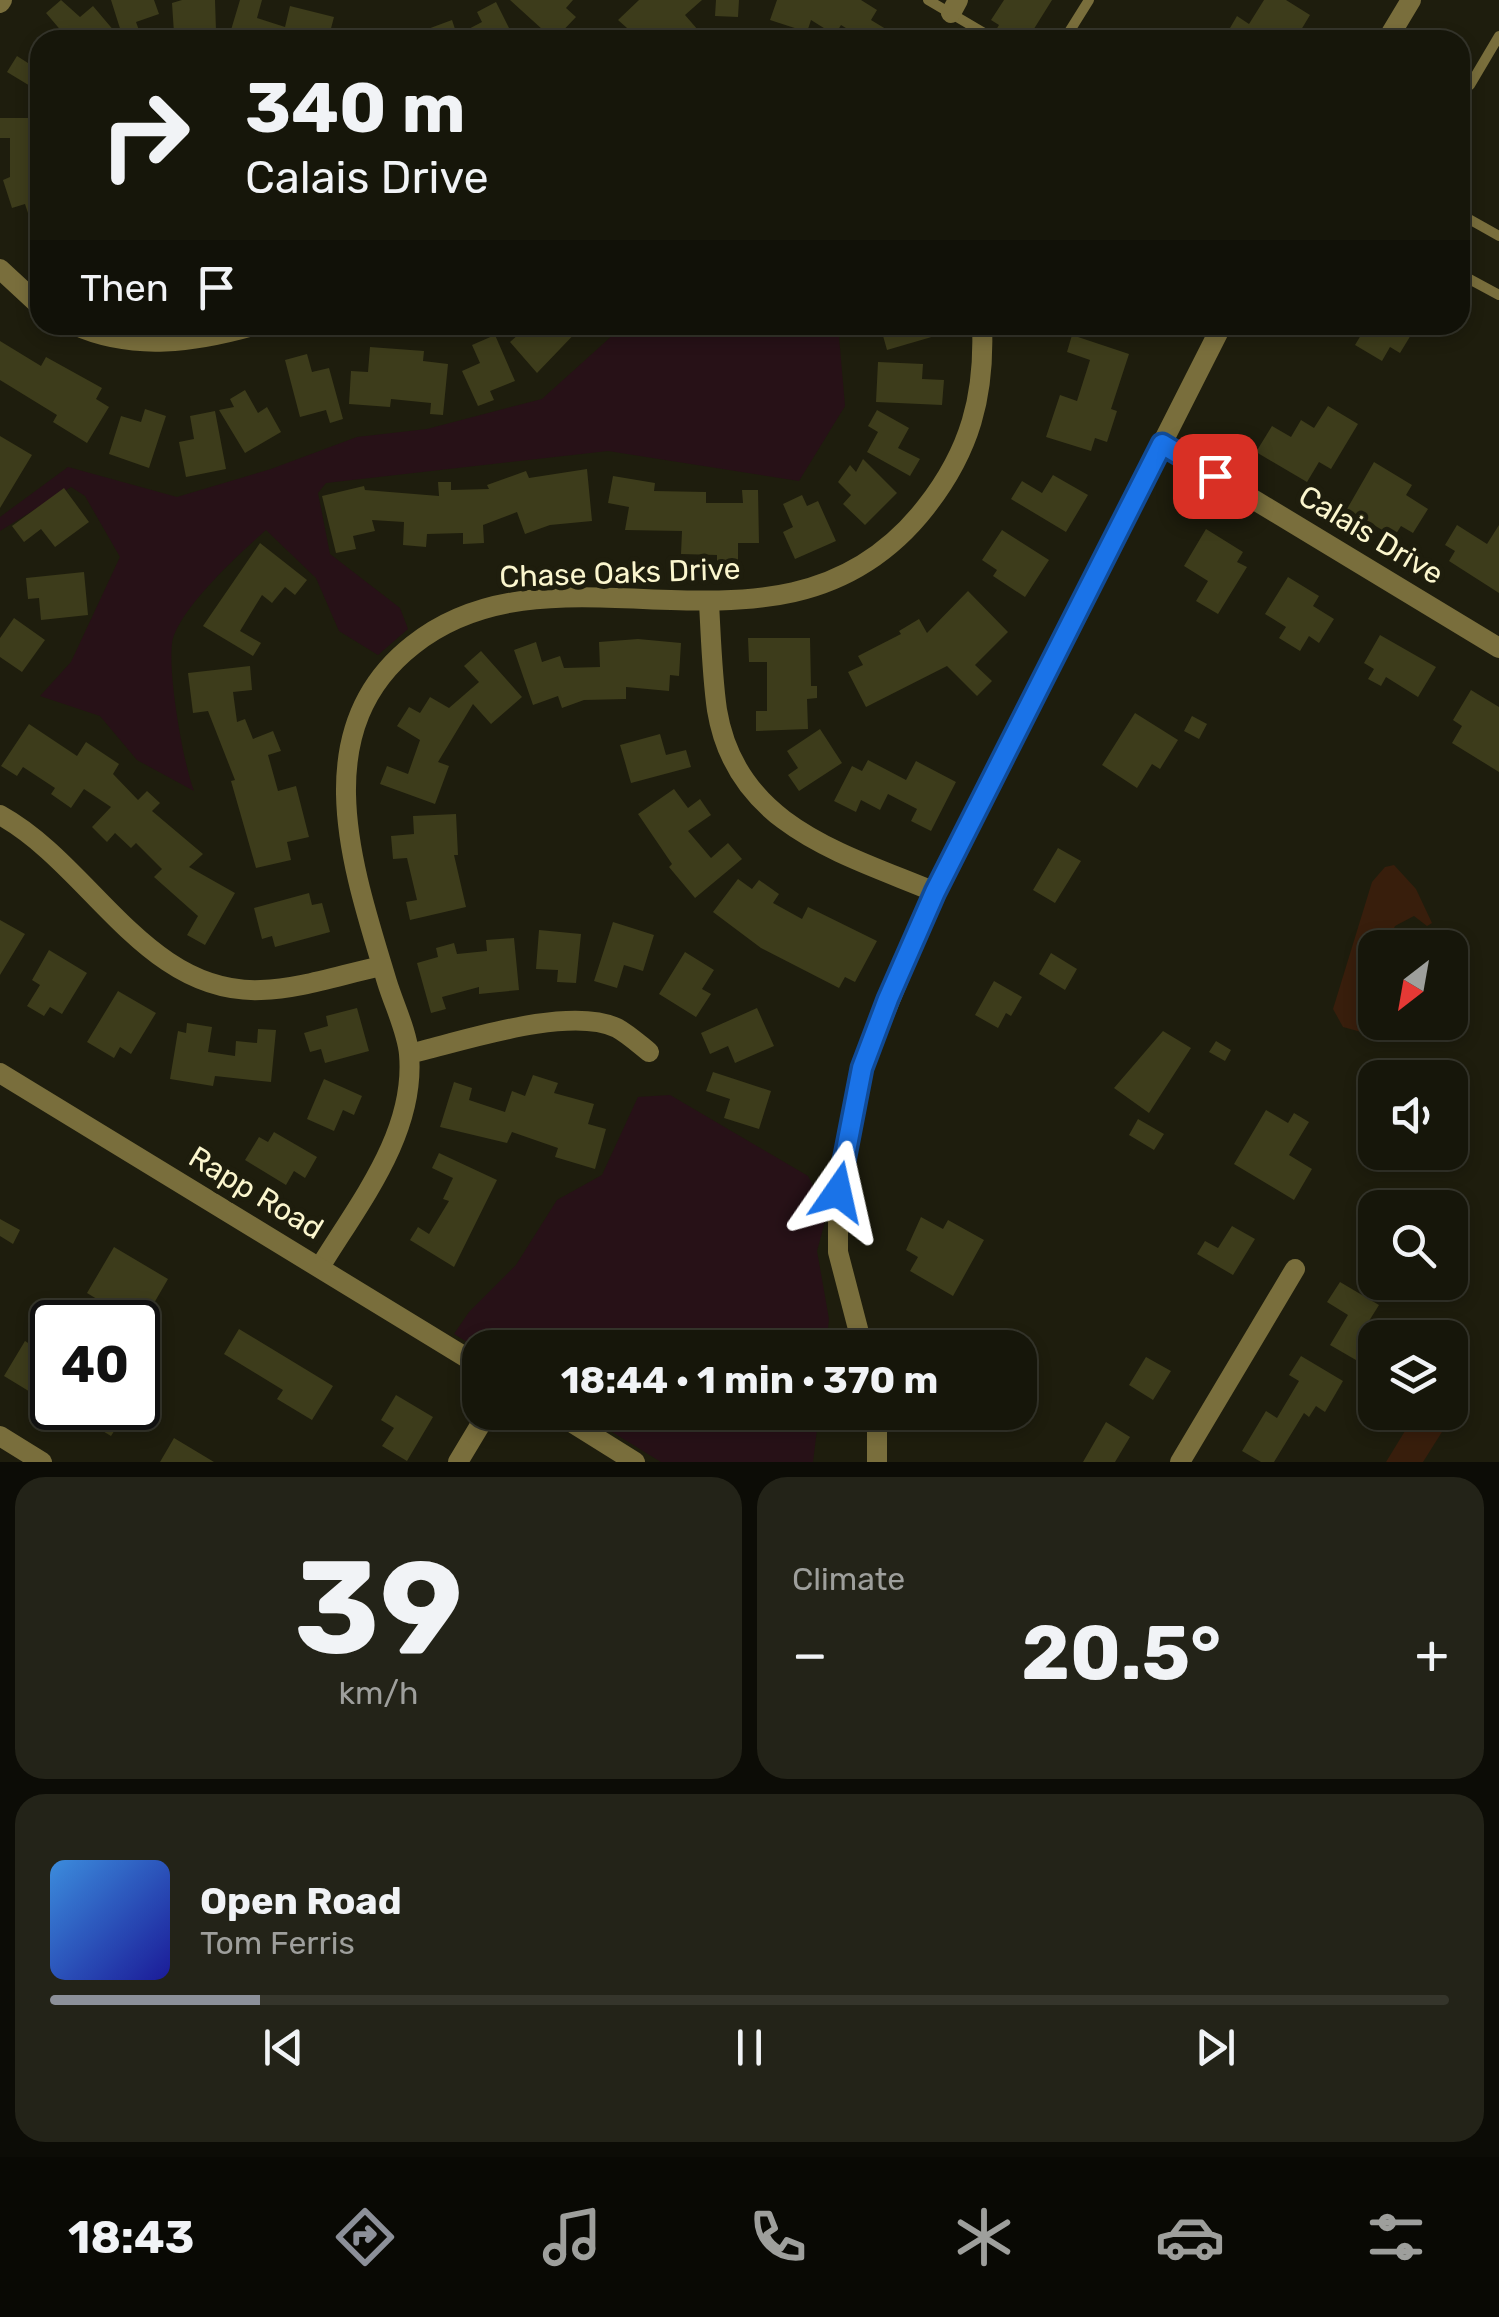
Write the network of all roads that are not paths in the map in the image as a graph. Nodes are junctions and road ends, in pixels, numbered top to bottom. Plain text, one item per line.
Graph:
1 (928, 0) edge
2 (1089, 0) edge
3 (1410, 0) edge
4 (954, 7) edge
5 (983, 30) edge
6 (1070, 30) edge
7 (1393, 30) edge
8 (1499, 36) edge
9 (1470, 84) edge
10 (1470, 220) edge
11 (1499, 236) edge
12 (0, 270) edge
13 (1470, 280) edge
14 (1499, 296) edge
15 (30, 297) edge
16 (116, 335) edge
17 (222, 335) edge
18 (982, 335) edge
19 (1217, 335) edge
20 (1162, 444) junction
21 (709, 603) junction
22 (1499, 648) edge
23 (0, 815) edge
24 (935, 892) junction
25 (382, 966) junction
26 (649, 1052) dead end
27 (409, 1054) junction
28 (0, 1073) edge
29 (320, 1267) junction
30 (1295, 1269) dead end
31 (858, 1330) edge
32 (462, 1355) edge
33 (477, 1430) edge
34 (584, 1430) edge
35 (877, 1430) edge
36 (0, 1436) edge
37 (42, 1462) edge
38 (458, 1462) edge
39 (635, 1462) edge
40 (876, 1462) edge
41 (1180, 1462) edge

1 - 4 lane
2 - 6 lane
3 - 7 street
4 - 5 lane
8 - 9 lane
10 - 11 lane
12 - 15 street
13 - 14 lane
16 - 17 street
18 - 21 street, Chase Oaks Drive
19 - 20 street
20 - 22 street, Calais Drive
20 - 24 street
21 - 24 street
21 - 25 street, Chase Oaks Drive
23 - 25 street
24 - 31 street
25 - 27 street, Chase Oaks Drive
26 - 27 street
27 - 29 street, Chase Oaks Drive
28 - 29 street, Rapp Road
29 - 32 street, Rapp Road
30 - 41 street
33 - 38 street
34 - 39 street
35 - 40 street
36 - 37 street

